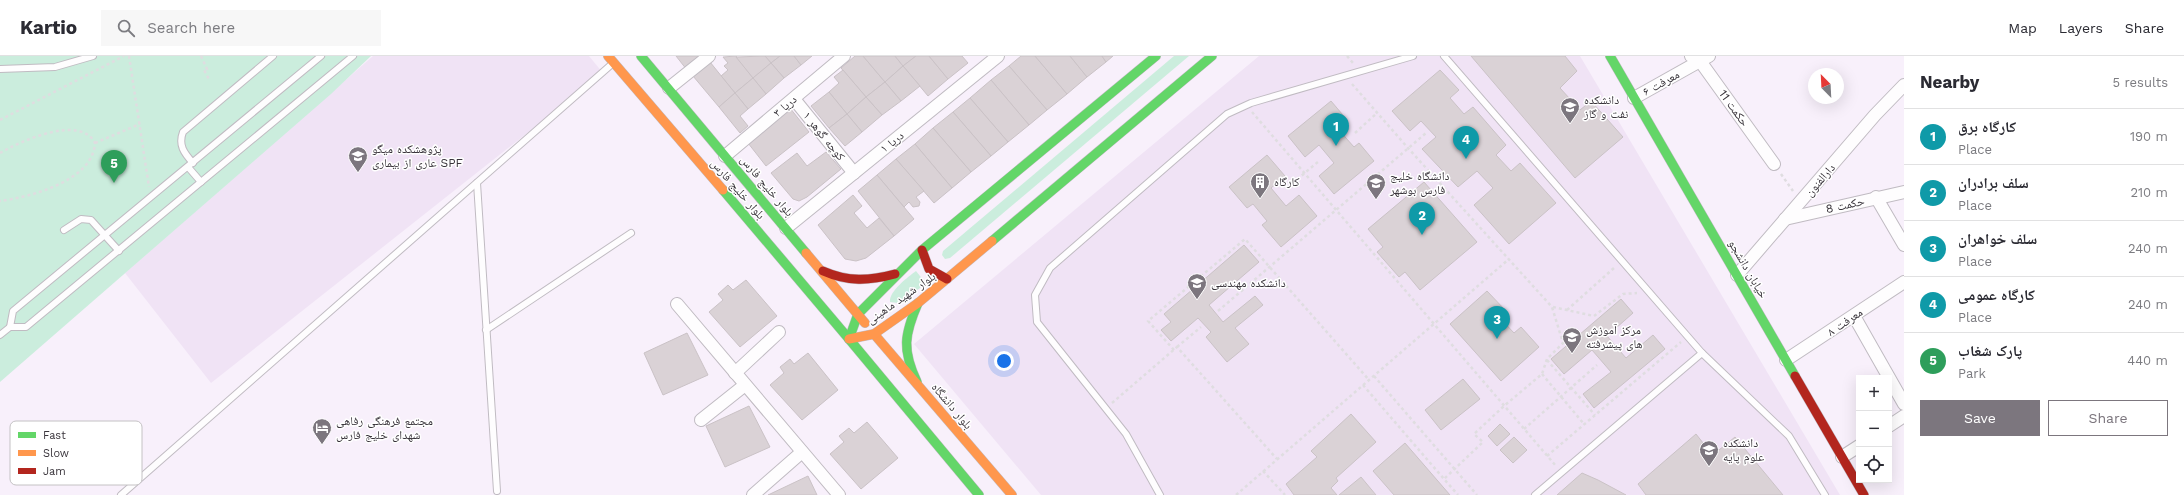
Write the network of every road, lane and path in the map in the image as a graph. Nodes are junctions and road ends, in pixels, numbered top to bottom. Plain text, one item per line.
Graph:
1 (92, 56) edge
2 (124, 56) edge
3 (129, 56) edge
4 (201, 56) edge
5 (273, 56) edge
6 (321, 56) edge
7 (353, 56) edge
8 (641, 56) edge
9 (709, 56) edge
10 (844, 56) edge
11 (998, 56) edge
12 (1212, 56) edge
13 (1413, 56) edge
14 (1444, 56) edge
15 (1610, 56) edge
16 (1153, 57) edge
17 (1700, 58) edge
18 (611, 59) edge
19 (0, 69) edge
20 (1345, 76) junction
21 (210, 81) dead end
22 (1904, 86) edge
23 (669, 88) junction
24 (1634, 98) junction
25 (794, 99) junction
26 (1246, 106) junction
27 (1377, 113) junction
28 (0, 120) edge
29 (140, 124) junction
30 (1355, 133) dead end
31 (1426, 133) dead end
32 (95, 143) junction
33 (1408, 148) junction
34 (0, 153) edge
35 (725, 156) junction
36 (1319, 161) dead end
37 (1774, 164) joint
38 (190, 165) junction
39 (854, 173) junction
40 (1304, 174) junction
41 (201, 182) junction
42 (477, 183) junction
43 (149, 187) dead end
44 (1288, 188) dead end
45 (1904, 192) edge
46 (1876, 197) junction
47 (0, 201) edge
48 (1801, 202) junction
49 (1336, 210) junction
50 (1785, 219) junction
51 (786, 228) junction
52 (64, 230) dead end
53 (631, 233) dead end
54 (106, 235) junction
55 (1904, 245) edge
56 (922, 250) junction
57 (119, 251) junction
58 (1509, 259) junction
59 (1622, 261) junction
60 (1269, 266) junction
61 (822, 271) junction
62 (896, 274) junction
63 (1737, 275) junction
64 (947, 279) junction
65 (1904, 282) edge
66 (1649, 293) junction
67 (918, 303) junction
68 (677, 304) dead end
69 (1552, 307) junction
70 (1567, 310) junction
71 (1218, 311) dead end
72 (858, 314) junction
73 (1854, 316) junction
74 (1433, 325) junction
75 (1201, 326) dead end
76 (10, 327) junction
77 (486, 330) junction
78 (779, 332) dead end
79 (874, 334) junction
80 (0, 335) edge
81 (1687, 337) junction
82 (849, 339) junction
83 (1177, 347) junction
84 (1174, 350) junction
85 (1702, 353) junction
86 (1547, 359) junction
87 (1786, 360) junction
88 (1597, 364) dead end
89 (735, 373) junction
90 (1542, 374) junction
91 (1374, 376) junction
92 (1369, 380) junction
93 (917, 382) junction
94 (745, 385) junction
95 (1363, 385) junction
96 (1571, 387) junction
97 (1561, 396) junction
98 (1904, 404) edge
99 (1504, 406) junction
100 (1106, 408) junction
101 (1595, 415) junction
102 (1904, 416) edge
103 (701, 420) dead end
104 (1584, 424) junction
105 (1892, 424) edge
106 (1524, 429) junction
107 (1857, 447) edge
108 (802, 452) junction
109 (1547, 456) junction
110 (1842, 457) junction
111 (1278, 459) junction
112 (1455, 469) junction
113 (1263, 471) junction
114 (1562, 472) junction
115 (142, 477) edge
116 (1444, 479) junction
117 (132, 485) edge
118 (497, 491) dead end
119 (121, 495) edge
120 (753, 495) edge
121 (838, 495) edge
122 (979, 495) edge
123 (1012, 495) edge
124 (1160, 495) edge
125 (1236, 495) edge
126 (1285, 495) edge
127 (1458, 495) edge
128 (1477, 495) edge
129 (1535, 495) edge
130 (1825, 495) edge
131 (1864, 495) edge

1 - 19 lane
2 - 28 path
3 - 29 path
4 - 21 path
5 - 38 lane
6 - 38 lane
7 - 41 lane
8 - 23 main road, بلوار خلیج‌ فارس
9 - 23 street
10 - 25 street, دریا ۳
11 - 39 street, دریا ۱
12 - 64 main road, بلوار شهید ماهینی
13 - 20 lane
14 - 59 lane
15 - 24 main road, خیابان دانشجو
16 - 56 main road, بلوار شهید ماهینی
17 - 24 street, معرفت ۶
17 - 37 street, حکمت 11
18 - 42 lane
18 - 82 main road, بلوار خلیج ‌فارس
20 - 26 lane
20 - 27 path
22 - 48 street, دارالفنون
23 - 35 main road, بلوار خلیج‌ فارس
24 - 63 main road, خیابان دانشجو
25 - 35 street, دریا ۳
25 - 39 street, کوچه گوهر ۱
26 - 40 path
26 - 100 lane
27 - 30 path
27 - 33 path
29 - 32 path
29 - 43 path
31 - 33 path
32 - 34 path
32 - 47 path
33 - 49 path
33 - 58 path
35 - 51 main road, بلوار خلیج‌ فارس
36 - 40 path
37 - 48 path
38 - 41 lane
38 - 54 lane
39 - 51 street, دریا ۱
40 - 44 path
40 - 49 path
41 - 57 lane
42 - 77 lane
42 - 115 lane
45 - 46 street, حکمت 8
46 - 50 street, حکمت 8
46 - 55 street
48 - 50 street, دارالفنون
49 - 60 path
49 - 74 path
50 - 63 street, دارالفنون
51 - 61 main road, بلوار خلیج‌ فارس
52 - 54 lane
53 - 77 lane
54 - 57 lane
54 - 76 lane
56 - 62 main road, بلوار شهید ماهینی
56 - 64 main road
57 - 76 lane
58 - 69 path
58 - 74 path
59 - 66 lane
59 - 70 path
60 - 71 path
60 - 84 path
60 - 92 path
61 - 62 main road
61 - 72 main road, بلوار خلیج‌ فارس
62 - 72 main road, بلوار شهید ماهینی
63 - 87 main road, خیابان دانشجو
64 - 67 main road, بلوار شهید ماهینی
65 - 73 street, معرفت ۸
66 - 70 path
66 - 81 lane
67 - 79 main road, بلوار شهید ماهینی
67 - 93 main road
68 - 89 street
69 - 70 path
69 - 86 path
72 - 79 main road, بلوار خلیج‌ فارس
72 - 82 main road, بلوار شهید ماهینی
73 - 87 street, معرفت ۸
73 - 98 street
74 - 91 path
74 - 99 path
75 - 83 path
76 - 80 lane
77 - 118 lane
78 - 89 street
79 - 82 main road, بلوار شهید ماهینی
79 - 93 main road, بلوار دانشگاه
81 - 85 lane
81 - 101 path
82 - 122 main road
83 - 84 path
83 - 111 path
84 - 100 path
85 - 114 lane
85 - 130 lane
86 - 90 path
86 - 96 path
87 - 110 main road, خیابان دانشجو
88 - 96 path
89 - 94 street
90 - 97 path
90 - 99 path
91 - 92 path
91 - 112 path
92 - 95 path
93 - 123 main road, بلوار دانشگاه
94 - 103 street
94 - 108 street
95 - 111 path
95 - 116 path
96 - 97 path
96 - 101 path
97 - 104 path
97 - 106 path
99 - 106 path
99 - 112 path
100 - 124 lane
101 - 104 path
102 - 105 street
104 - 109 path
106 - 109 path
107 - 110 street
108 - 120 street
108 - 121 street
109 - 114 path
110 - 131 main road, خیابان دانشجو
111 - 113 path
112 - 116 path
112 - 128 path
113 - 125 path
113 - 126 path
114 - 129 lane
116 - 127 path
117 - 119 lane

